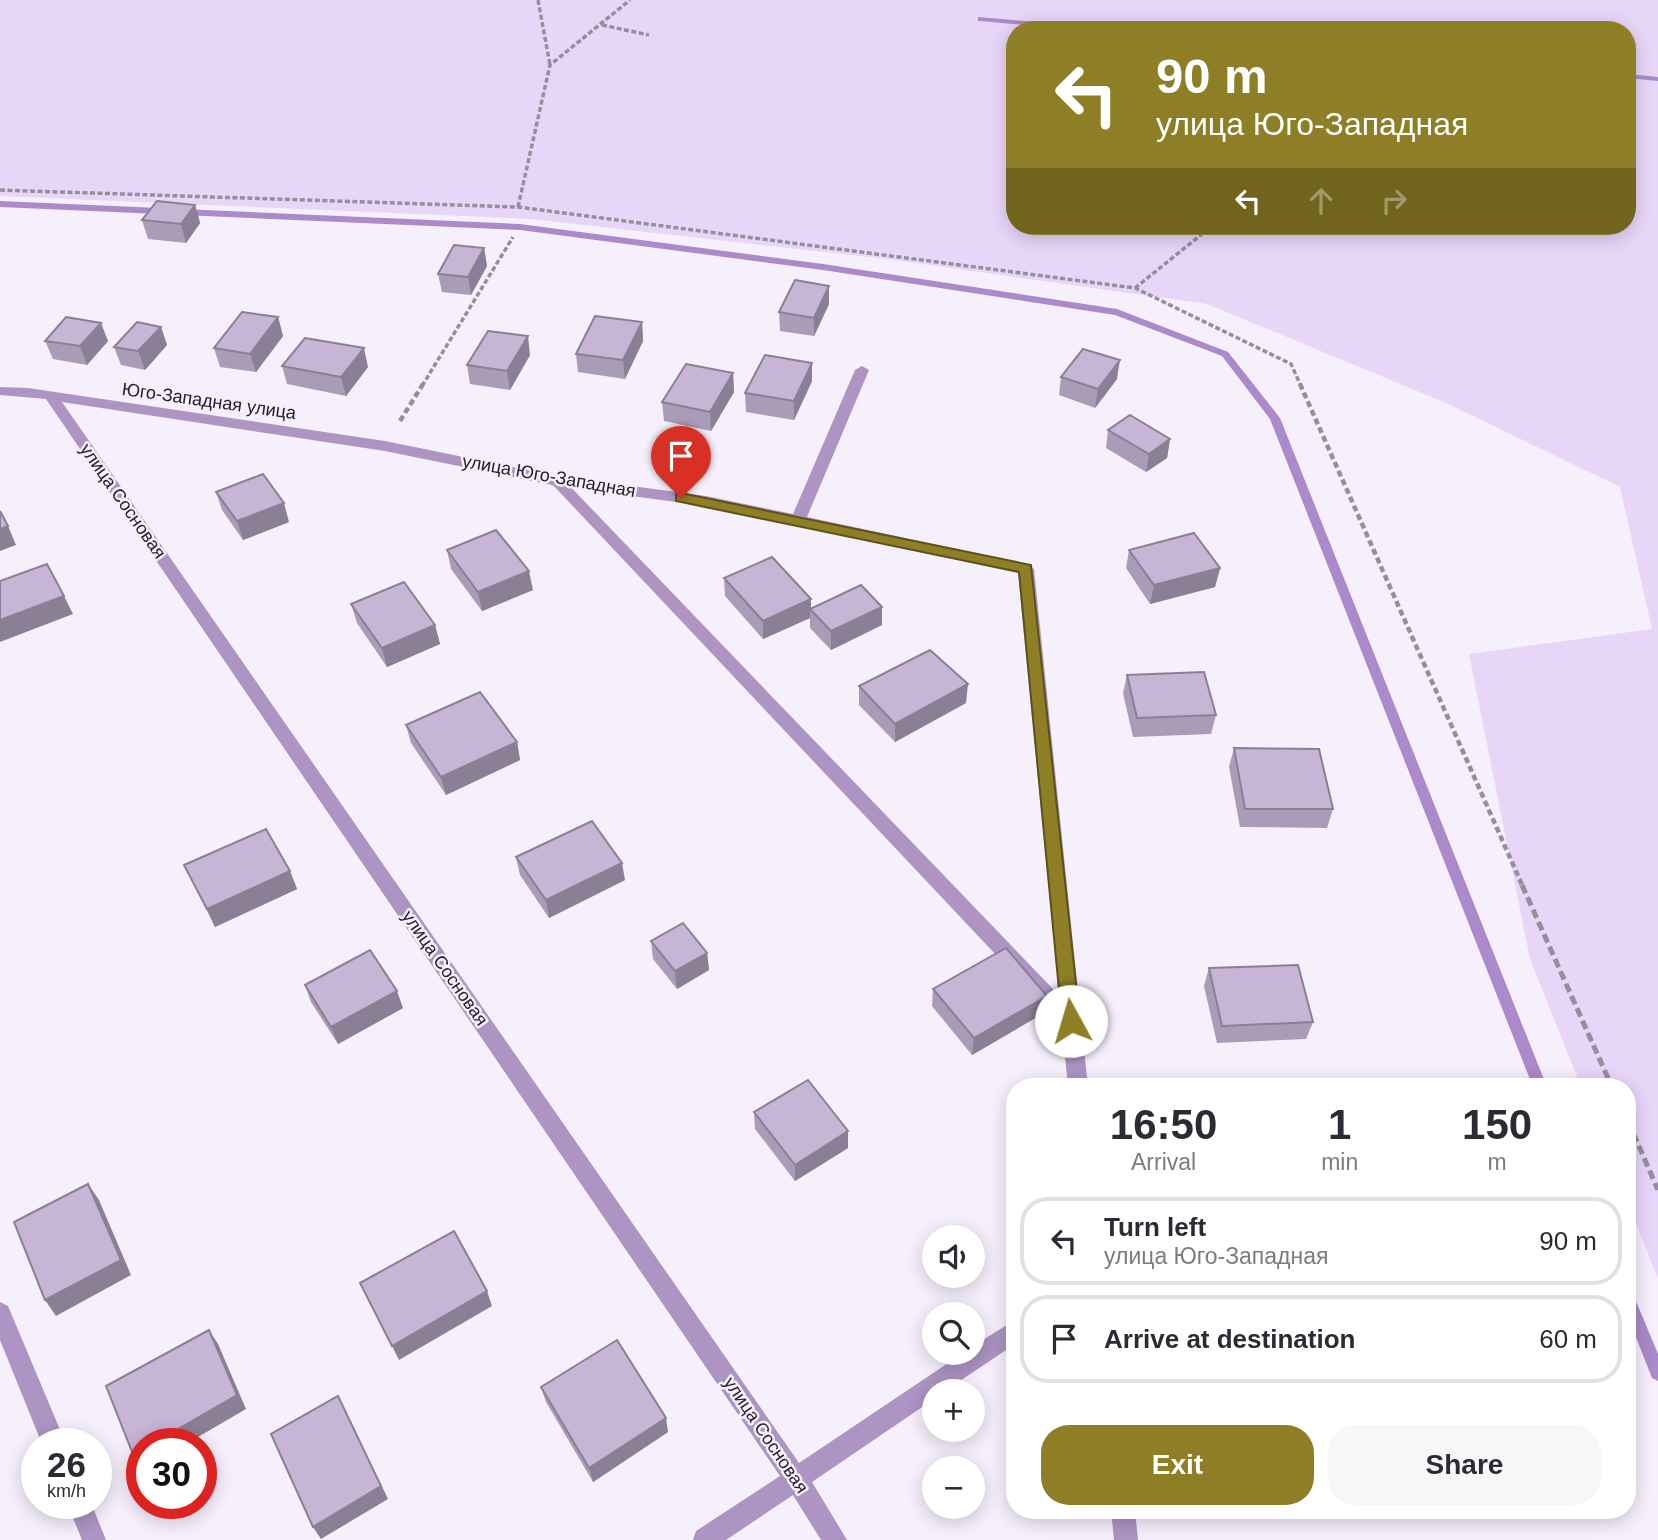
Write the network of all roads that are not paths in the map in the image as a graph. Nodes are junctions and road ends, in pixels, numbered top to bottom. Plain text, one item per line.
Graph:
1 (862, 370) dead end
2 (0, 391) edge
3 (28, 392) junction
4 (52, 397) junction
5 (0, 402) edge
6 (385, 446) joint
7 (558, 481) junction
8 (798, 521) junction
9 (1071, 1021) junction
10 (1077, 1078) edge
11 (0, 1313) edge
12 (1006, 1337) edge
13 (47, 1428) edge
14 (795, 1477) junction
15 (85, 1519) edge
16 (1124, 1519) edge
17 (94, 1540) edge
18 (705, 1540) edge
19 (835, 1540) edge
20 (1126, 1540) edge

1 - 8 street
2 - 3 street
3 - 4 street, Юго-Западная улица
3 - 5 street
4 - 6 street, Юго-Западная улица
4 - 14 street, улица Сосновая
6 - 7 street, улица Юго-Западная
7 - 8 street, улица Юго-Западная
7 - 9 street
8 - 9 street, улица Юго-Западная
9 - 10 street, улица Юго-Западная
11 - 13 street
12 - 14 street
14 - 18 street
14 - 19 street, улица Сосновая
15 - 17 street
16 - 20 street

